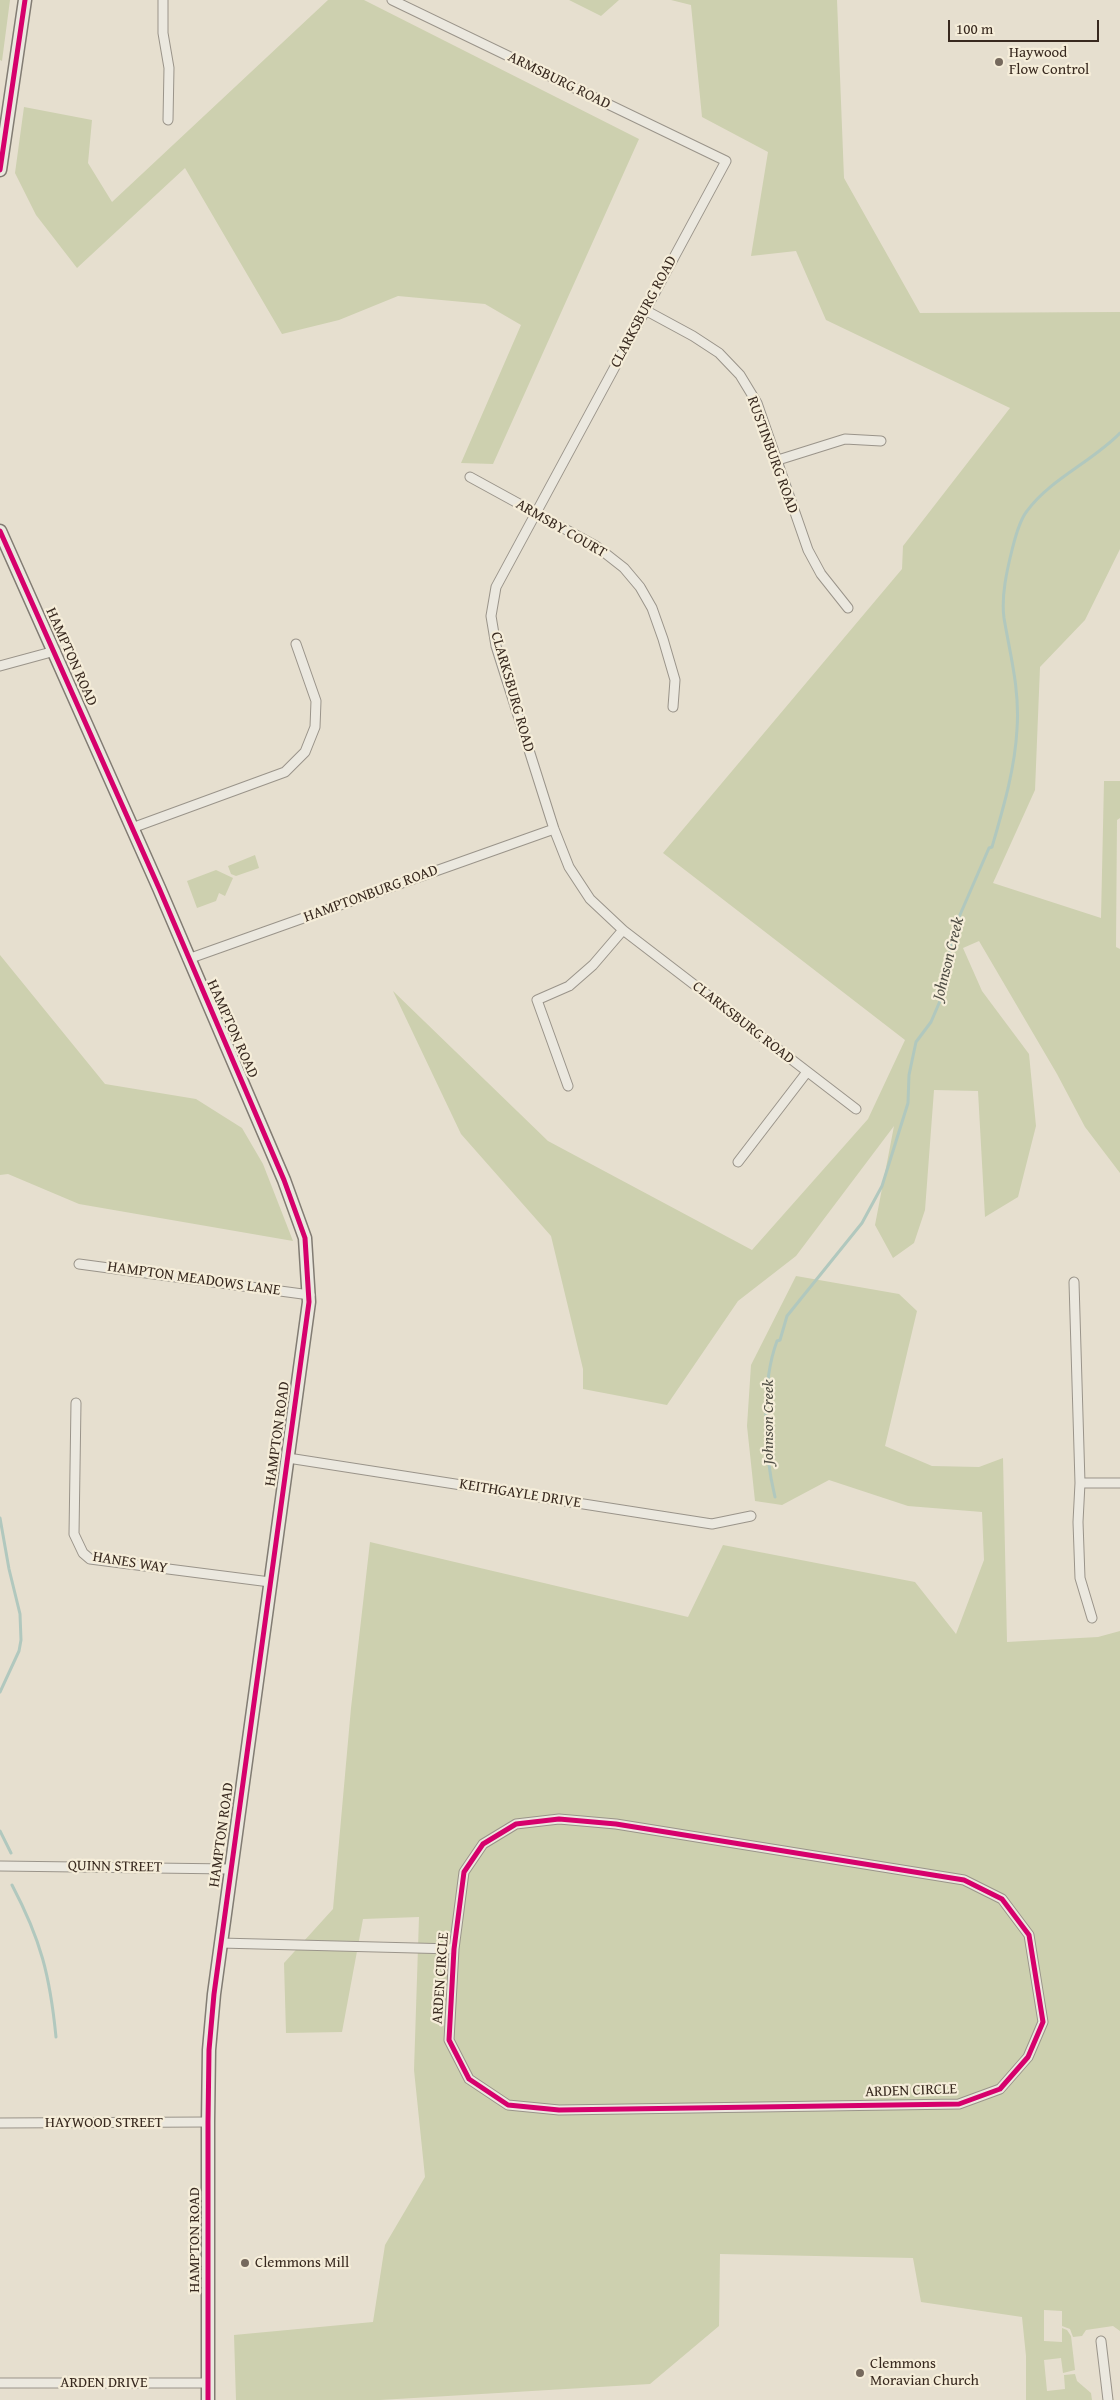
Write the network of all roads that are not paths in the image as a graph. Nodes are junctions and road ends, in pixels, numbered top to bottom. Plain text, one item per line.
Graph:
1 (25, 0) edge
2 (163, 0) edge
3 (392, 0) edge
4 (168, 120) dead end
5 (726, 161) joint
6 (0, 170) edge
7 (645, 310) junction
8 (881, 441) dead end
9 (778, 460) junction
10 (470, 477) dead end
11 (536, 513) junction
12 (0, 531) edge
13 (848, 608) dead end
14 (296, 644) dead end
15 (55, 651) junction
16 (0, 666) edge
17 (673, 707) dead end
18 (132, 828) junction
19 (554, 829) junction
20 (622, 930) junction
21 (188, 960) junction
22 (807, 1072) junction
23 (568, 1086) dead end
24 (856, 1109) dead end
25 (738, 1162) dead end
26 (79, 1264) dead end
27 (1074, 1282) dead end
28 (310, 1295) junction
29 (76, 1403) dead end
30 (288, 1458) junction
31 (1080, 1483) junction
32 (1120, 1483) edge
33 (752, 1516) dead end
34 (270, 1582) junction
35 (1092, 1618) dead end
36 (0, 1866) edge
37 (230, 1869) junction
38 (220, 1943) junction
39 (454, 1949) junction
40 (208, 2122) junction
41 (0, 2123) edge
42 (1101, 2341) dead end
43 (0, 2383) edge
44 (208, 2383) junction
45 (208, 2400) edge
46 (1108, 2400) edge

1 - 6 main road
2 - 4 street
3 - 5 street, ARMSBURG ROAD
5 - 7 street, CLARKSBURG ROAD
7 - 9 street, RUSTINBURG ROAD
7 - 11 street, CLARKSBURG ROAD
8 - 9 street
9 - 13 street, RUSTINBURG ROAD
10 - 11 street, ARMSBY COURT
11 - 17 street, ARMSBY COURT
11 - 19 street, CLARKSBURG ROAD
12 - 15 main road, HAMPTON ROAD
14 - 18 street
15 - 16 street
15 - 18 main road, HAMPTON ROAD
18 - 21 main road, HAMPTON ROAD
19 - 20 street, CLARKSBURG ROAD
19 - 21 street, HAMPTONBURG ROAD
20 - 22 street, CLARKSBURG ROAD
20 - 23 street
21 - 28 main road, HAMPTON ROAD
22 - 24 street, CLARKSBURG ROAD
22 - 25 street
26 - 28 street, HAMPTON MEADOWS LANE
27 - 31 street
28 - 30 main road, HAMPTON ROAD
29 - 34 street, HANES WAY
30 - 33 street, KEITHGAYLE DRIVE
30 - 34 main road, HAMPTON ROAD
31 - 32 street
31 - 35 street
34 - 37 main road, HAMPTON ROAD
36 - 37 street, QUINN STREET
37 - 38 main road, HAMPTON ROAD
38 - 39 street, ARDEN CIRCLE
38 - 40 main road, HAMPTON ROAD
39 - 39 street, ARDEN CIRCLE
40 - 41 street, HAYWOOD STREET
40 - 44 main road, HAMPTON ROAD
42 - 46 street
43 - 44 street, ARDEN DRIVE
44 - 45 main road, HAMPTON ROAD

